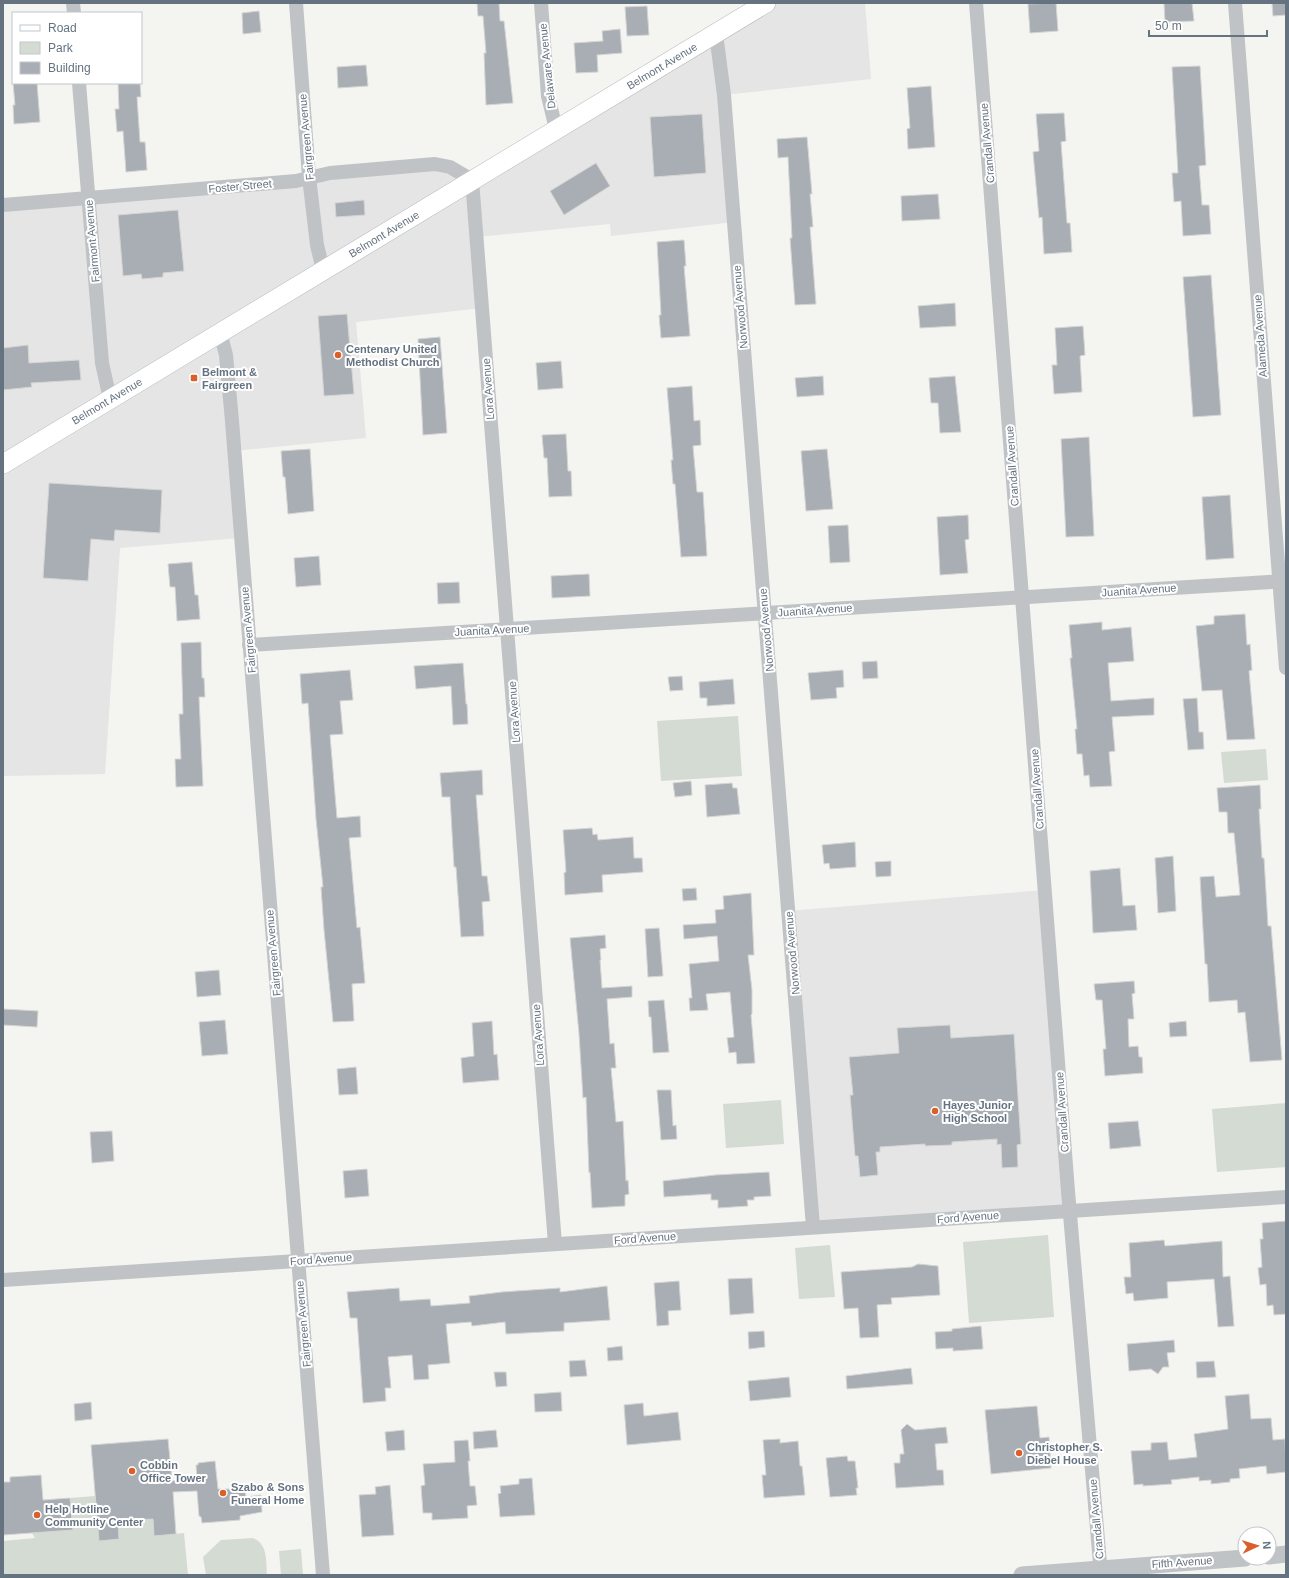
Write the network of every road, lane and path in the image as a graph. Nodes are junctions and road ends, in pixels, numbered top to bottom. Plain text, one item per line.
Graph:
1 (296, 3) edge
2 (540, 3) edge
3 (765, 3) edge
4 (976, 3) edge
5 (1235, 3) edge
6 (716, 34) junction
7 (80, 84) edge
8 (556, 129) junction
9 (309, 177) junction
10 (472, 180) junction
11 (88, 198) junction
12 (3, 205) edge
13 (323, 270) junction
14 (220, 332) junction
15 (110, 399) junction
16 (3, 464) edge
17 (1283, 581) edge
18 (1022, 597) junction
19 (764, 613) junction
20 (507, 630) junction
21 (249, 645) junction
22 (1286, 668) edge
23 (1286, 1197) edge
24 (1070, 1211) junction
25 (813, 1228) junction
26 (555, 1244) junction
27 (298, 1261) junction
28 (3, 1280) edge
29 (1237, 1559) edge
30 (1100, 1572) edge
31 (323, 1575) edge
32 (1022, 1575) edge

1 - 9 street, Fairgreen Avenue
2 - 8 street, Delaware Avenue
3 - 6 main road, Belmont Avenue
4 - 18 street, Crandall Avenue
5 - 17 street, Alameda Avenue
6 - 8 main road, Belmont Avenue
6 - 19 street, Norwood Avenue
7 - 11 street, Fairmont Avenue
8 - 10 main road, Belmont Avenue
9 - 10 street, Foster Street
9 - 11 street, Foster Street
9 - 13 street, Fairgreen Avenue
10 - 13 main road, Belmont Avenue
10 - 20 street, Lora Avenue
11 - 12 street, Foster Street
11 - 15 street, Fairmont Avenue
13 - 14 main road, Belmont Avenue
14 - 15 main road, Belmont Avenue
14 - 21 street, Fairgreen Avenue
15 - 16 main road, Belmont Avenue
17 - 18 street, Juanita Avenue
17 - 22 street, Alameda Avenue
18 - 19 street, Juanita Avenue
18 - 24 street, Crandall Avenue
19 - 20 street, Juanita Avenue
19 - 25 street, Norwood Avenue
20 - 21 street, Juanita Avenue
20 - 26 street, Lora Avenue
21 - 27 street, Fairgreen Avenue
23 - 24 street, Ford Avenue
24 - 25 street, Ford Avenue
24 - 30 street, Crandall Avenue
25 - 26 street, Ford Avenue
26 - 27 street, Ford Avenue
27 - 28 street, Ford Avenue
27 - 31 street, Fairgreen Avenue
29 - 30 street, Fifth Avenue
30 - 32 street, Fifth Avenue

